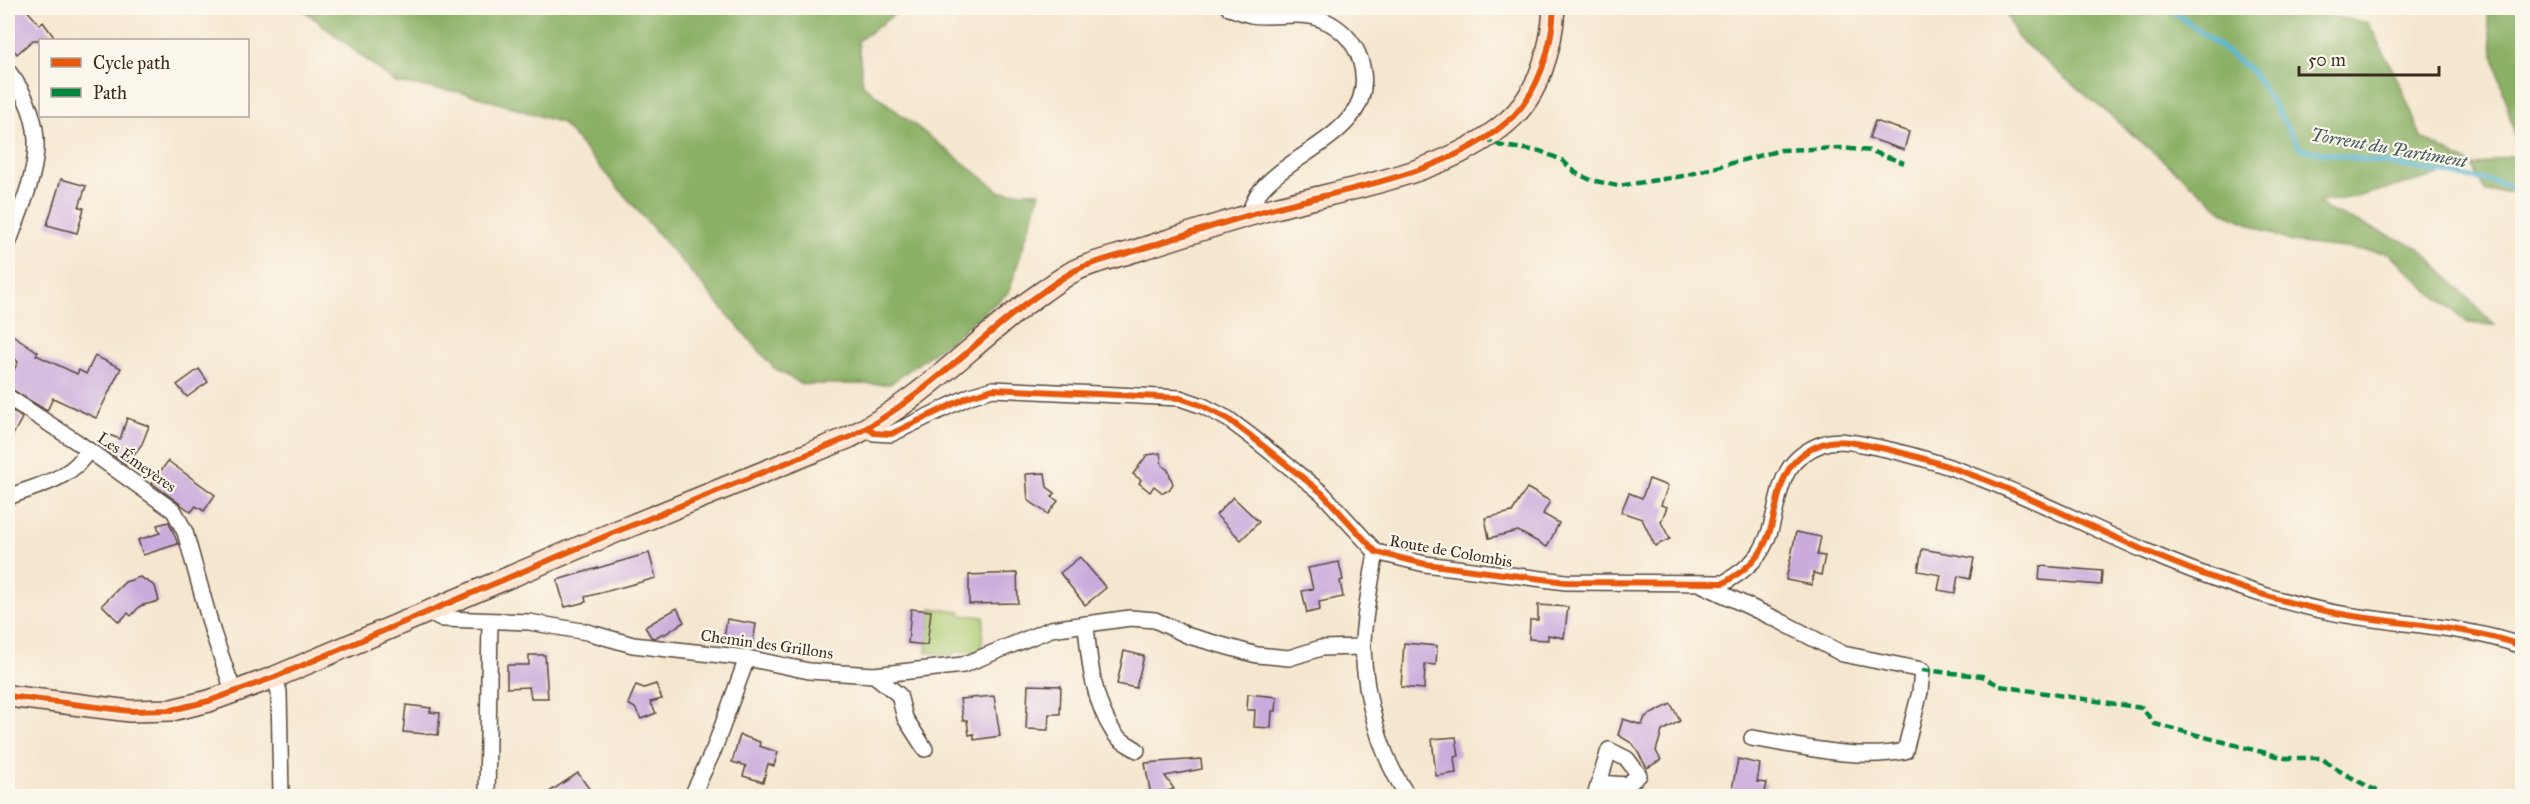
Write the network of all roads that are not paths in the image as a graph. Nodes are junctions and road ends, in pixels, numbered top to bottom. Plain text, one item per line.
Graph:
1 (1229, 8) edge
2 (1554, 8) edge
3 (8, 71) edge
4 (1248, 215) junction
5 (8, 244) edge
6 (8, 397) edge
7 (868, 428) junction
8 (88, 450) junction
9 (8, 497) edge
10 (1376, 552) junction
11 (1700, 584) junction
12 (429, 612) junction
13 (490, 622) junction
14 (1086, 624) junction
15 (2523, 646) edge
16 (1363, 647) junction
17 (747, 658) junction
18 (874, 675) junction
19 (275, 677) junction
20 (234, 693) junction
21 (8, 696) edge
22 (1752, 738) dead end
23 (925, 749) dead end
24 (1137, 750) dead end
25 (281, 796) edge
26 (487, 796) edge
27 (692, 796) edge
28 (1408, 796) edge

1 - 4 street
2 - 4 street
3 - 5 street
4 - 7 street
6 - 8 street, Les Émeyères
7 - 10 street, Route de Colombis
7 - 12 street
8 - 9 street
8 - 20 street, Les Émeyères
10 - 11 street, Route de Colombis
10 - 16 street
11 - 15 street, Route de Colombis
11 - 22 street
12 - 13 street, Chemin des Grillons
12 - 19 street
13 - 17 street, Chemin des Grillons
13 - 26 street
14 - 16 street, Chemin des Grillons
14 - 18 street, Chemin des Grillons
14 - 24 street
16 - 28 street
17 - 18 street, Chemin des Grillons
17 - 27 street
18 - 23 street
19 - 20 street
19 - 25 street
20 - 21 street

